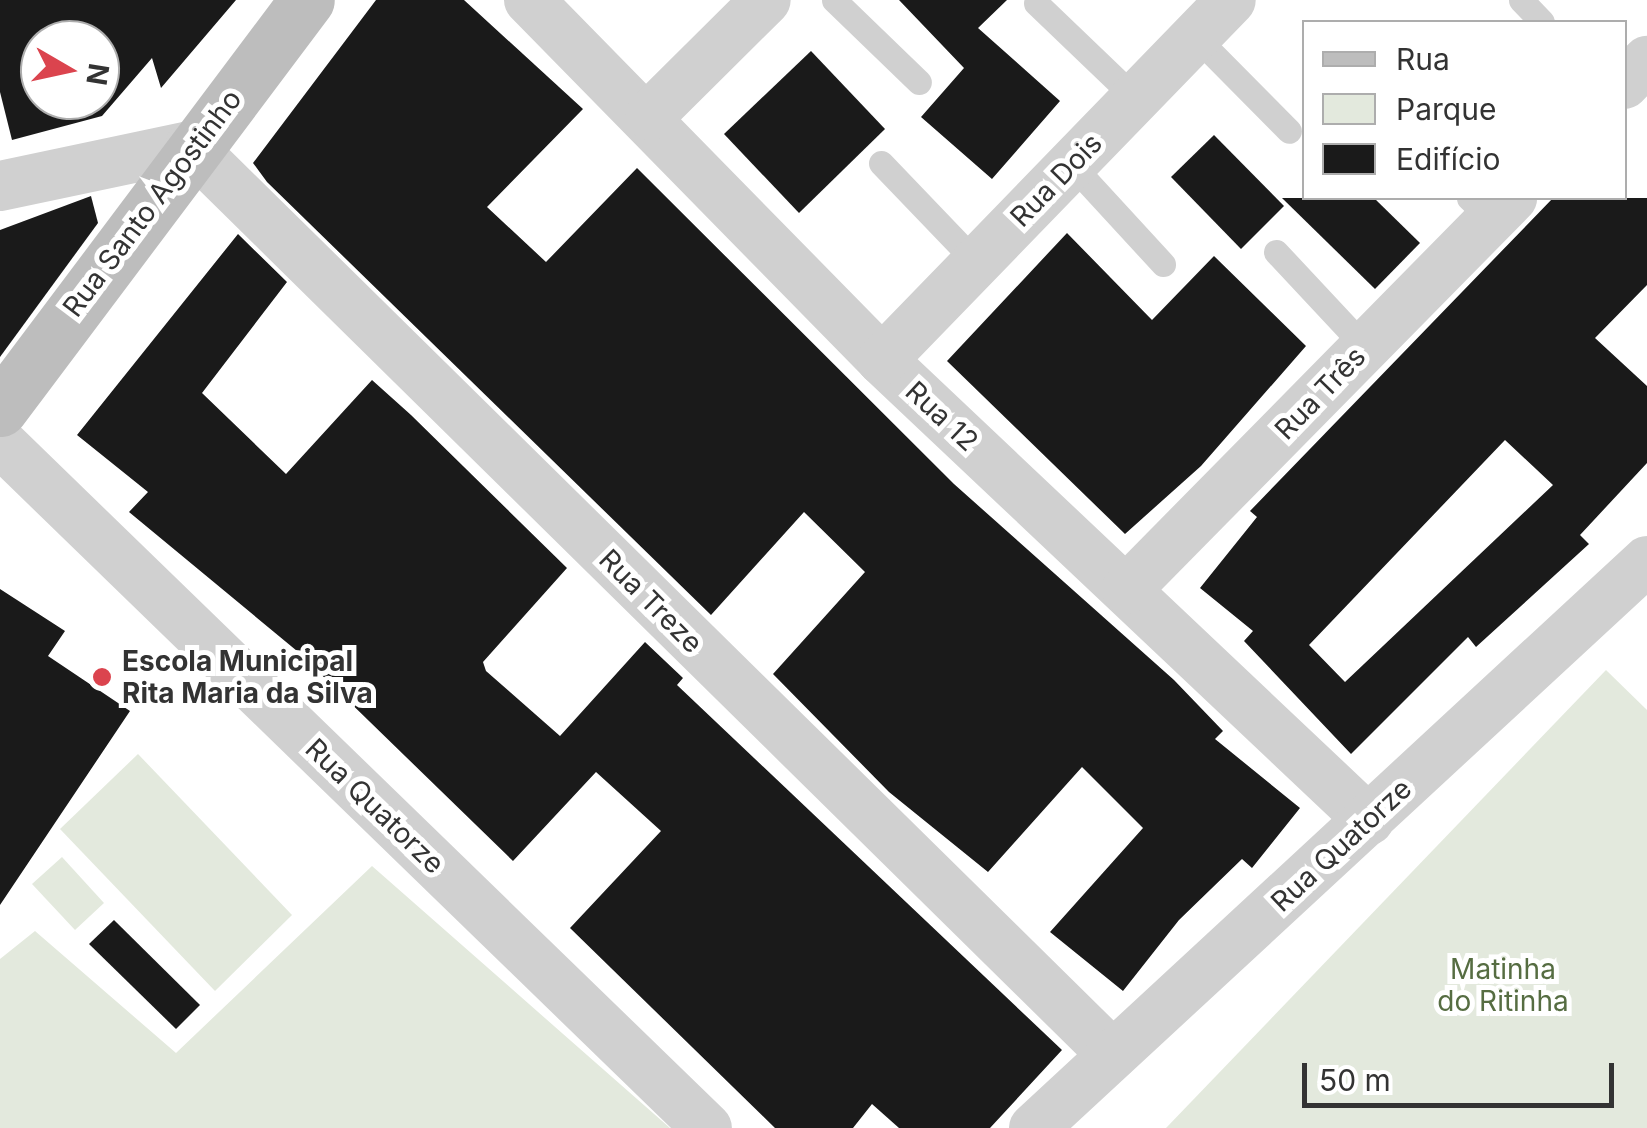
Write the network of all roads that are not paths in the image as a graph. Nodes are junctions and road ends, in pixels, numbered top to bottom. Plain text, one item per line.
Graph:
1 (307, 0) edge
2 (529, 0) edge
3 (766, 0) edge
4 (834, 0) edge
5 (1231, 0) edge
6 (1521, 0) edge
7 (1036, 3) dead end
8 (1540, 20) edge
9 (1196, 37) junction
10 (1647, 61) edge
11 (1627, 81) edge
12 (919, 82) dead end
13 (1136, 98) junction
14 (650, 116) junction
15 (1289, 131) dead end
16 (190, 146) junction
17 (880, 162) dead end
18 (1071, 164) junction
19 (0, 186) edge
20 (1491, 205) edge
21 (1276, 252) dead end
22 (976, 262) junction
23 (1163, 264) dead end
24 (1365, 347) junction
25 (882, 360) junction
26 (0, 409) edge
27 (0, 442) edge
28 (1127, 590) junction
29 (1636, 593) edge
30 (1369, 820) junction
31 (1113, 1055) junction
32 (707, 1128) edge
33 (1034, 1128) edge

1 - 16 street, Rua Santo Agostinho
2 - 14 street, Rua 12
3 - 14 street
4 - 12 lane
5 - 9 street, Rua Dois
6 - 8 lane
7 - 13 lane
9 - 13 street, Rua Dois
9 - 15 lane
10 - 11 street
13 - 18 street, Rua Dois
14 - 25 street, Rua 12
16 - 19 street
16 - 26 street, Rua Santo Agostinho
16 - 31 street, Rua Treze
17 - 22 lane
18 - 22 street, Rua Dois
18 - 23 lane
20 - 24 street, Rua Três
21 - 24 lane
22 - 25 street, Rua Dois
24 - 28 street, Rua Três
25 - 28 street, Rua 12
27 - 32 street, Rua Quatorze
28 - 30 street, Rua 12
29 - 30 street, Rua Quatorze
30 - 31 street, Rua Quatorze
31 - 33 street, Rua Quatorze

